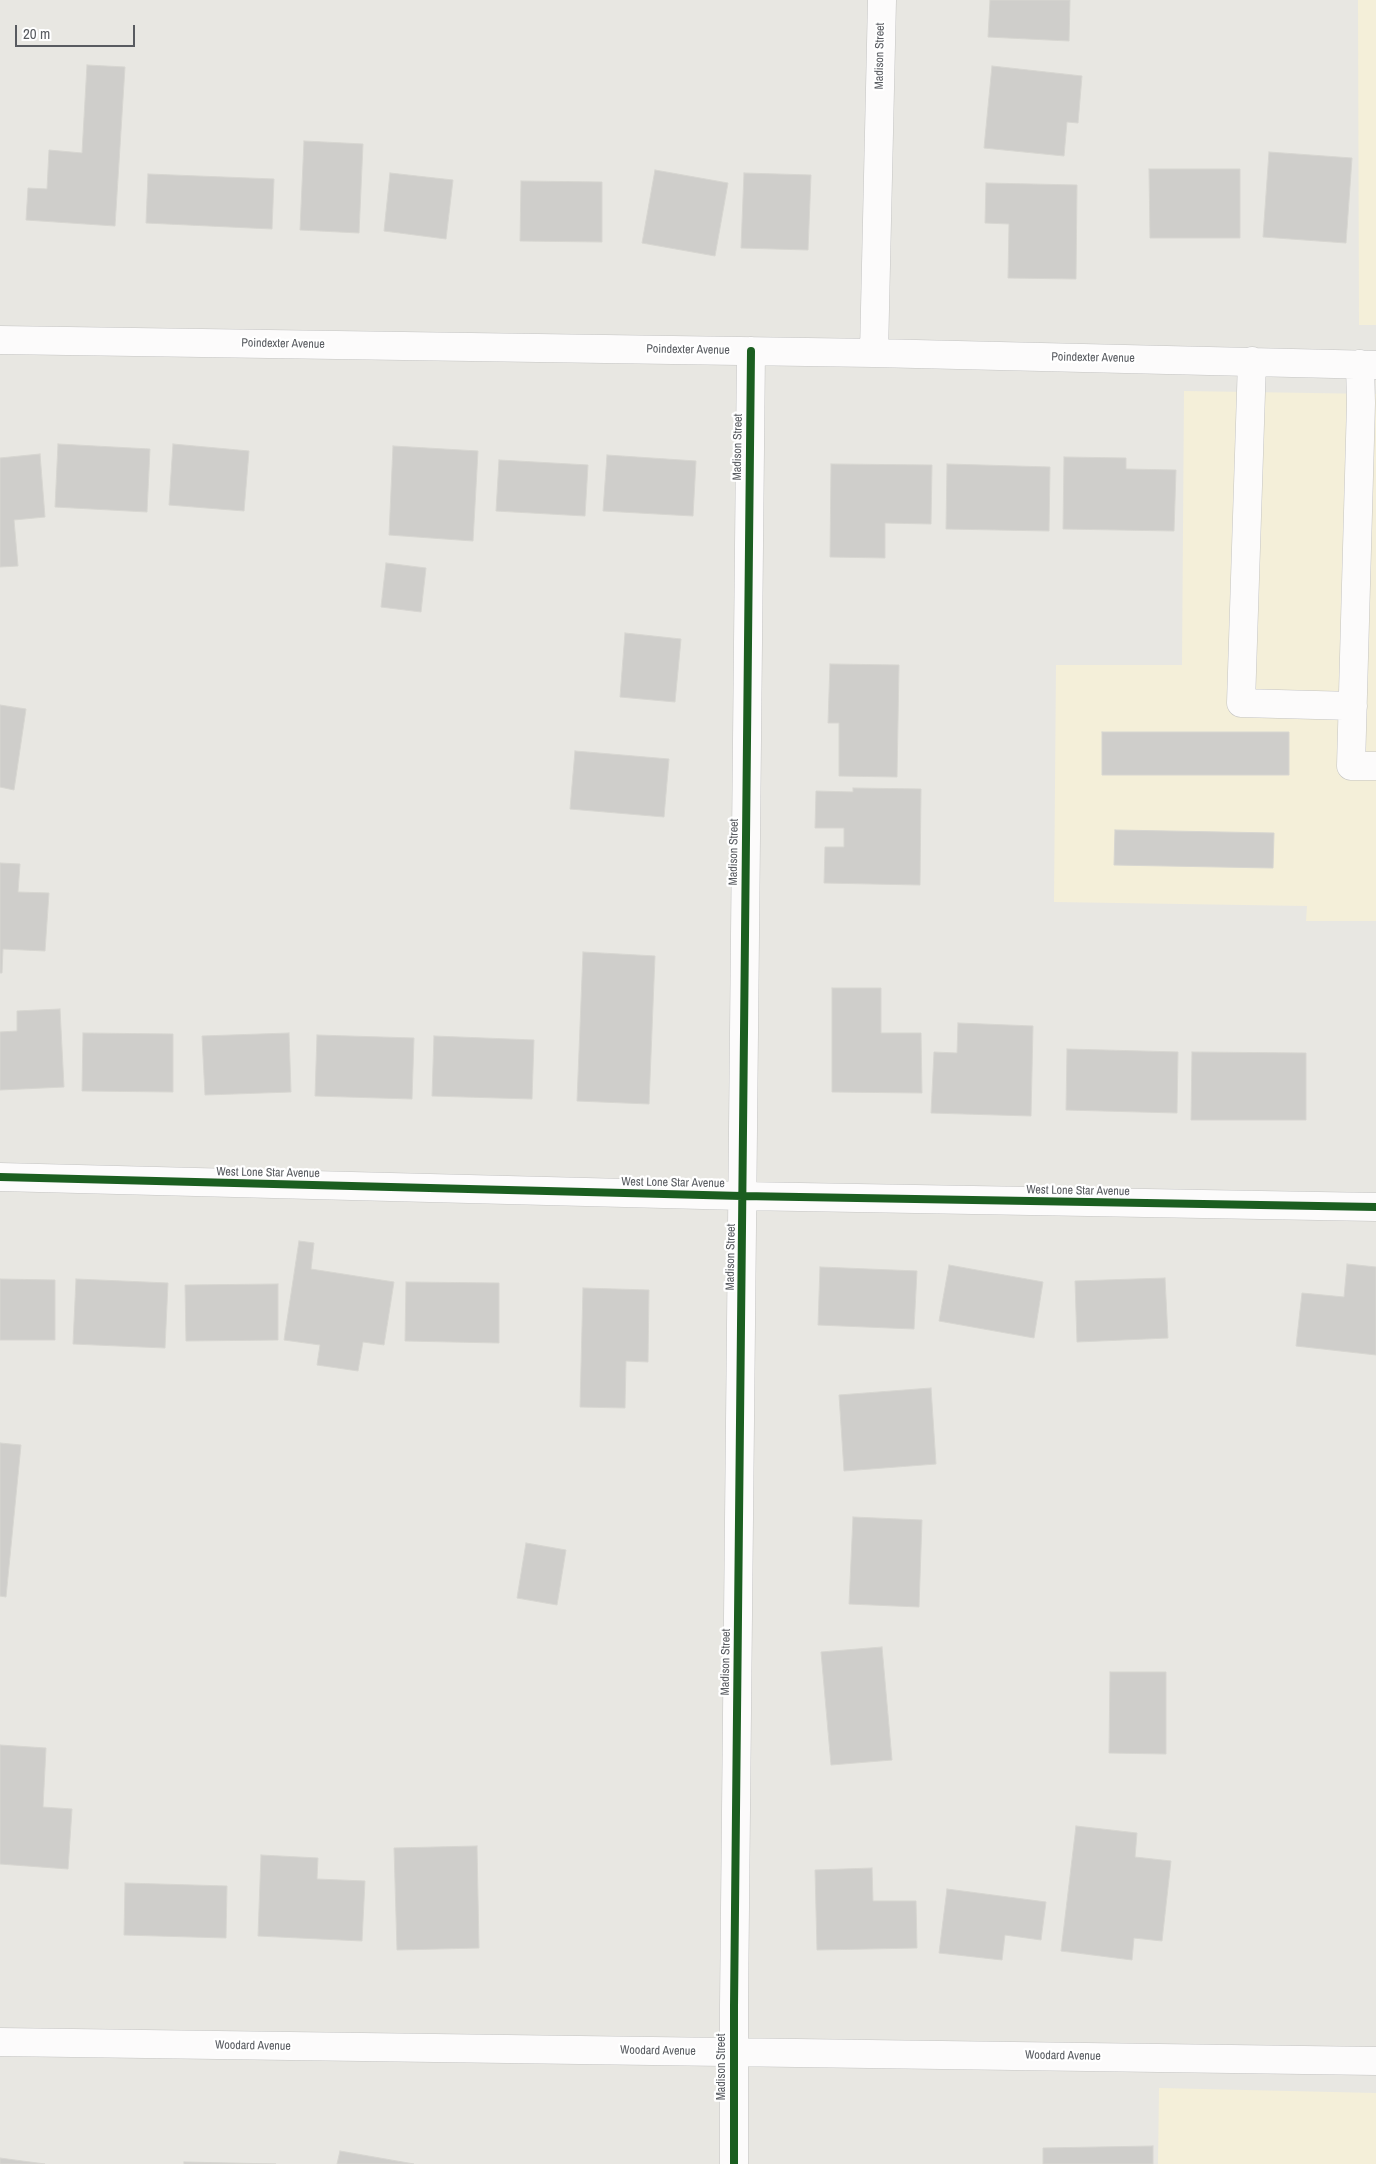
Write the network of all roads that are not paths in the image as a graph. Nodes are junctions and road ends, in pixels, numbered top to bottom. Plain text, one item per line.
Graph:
1 (882, 0) edge
2 (0, 340) edge
3 (751, 351) junction
4 (874, 353) junction
5 (1252, 361) junction
6 (1368, 364) edge
7 (1353, 706) junction
8 (1376, 766) edge
9 (0, 1177) edge
10 (742, 1196) junction
11 (1376, 1207) edge
12 (0, 2042) edge
13 (733, 2052) junction
14 (1376, 2060) edge
15 (734, 2164) edge

1 - 4 street, Madison Street
2 - 3 street, Poindexter Avenue
3 - 4 street, Poindexter Avenue
3 - 10 street, Madison Street
4 - 5 street, Poindexter Avenue
5 - 6 street, Poindexter Avenue
5 - 7 street
6 - 7 street
7 - 8 street
9 - 10 street, West Lone Star Avenue
10 - 11 street, West Lone Star Avenue
10 - 13 street, Madison Street
12 - 13 street, Woodard Avenue
13 - 14 street, Woodard Avenue
13 - 15 street, Madison Street

